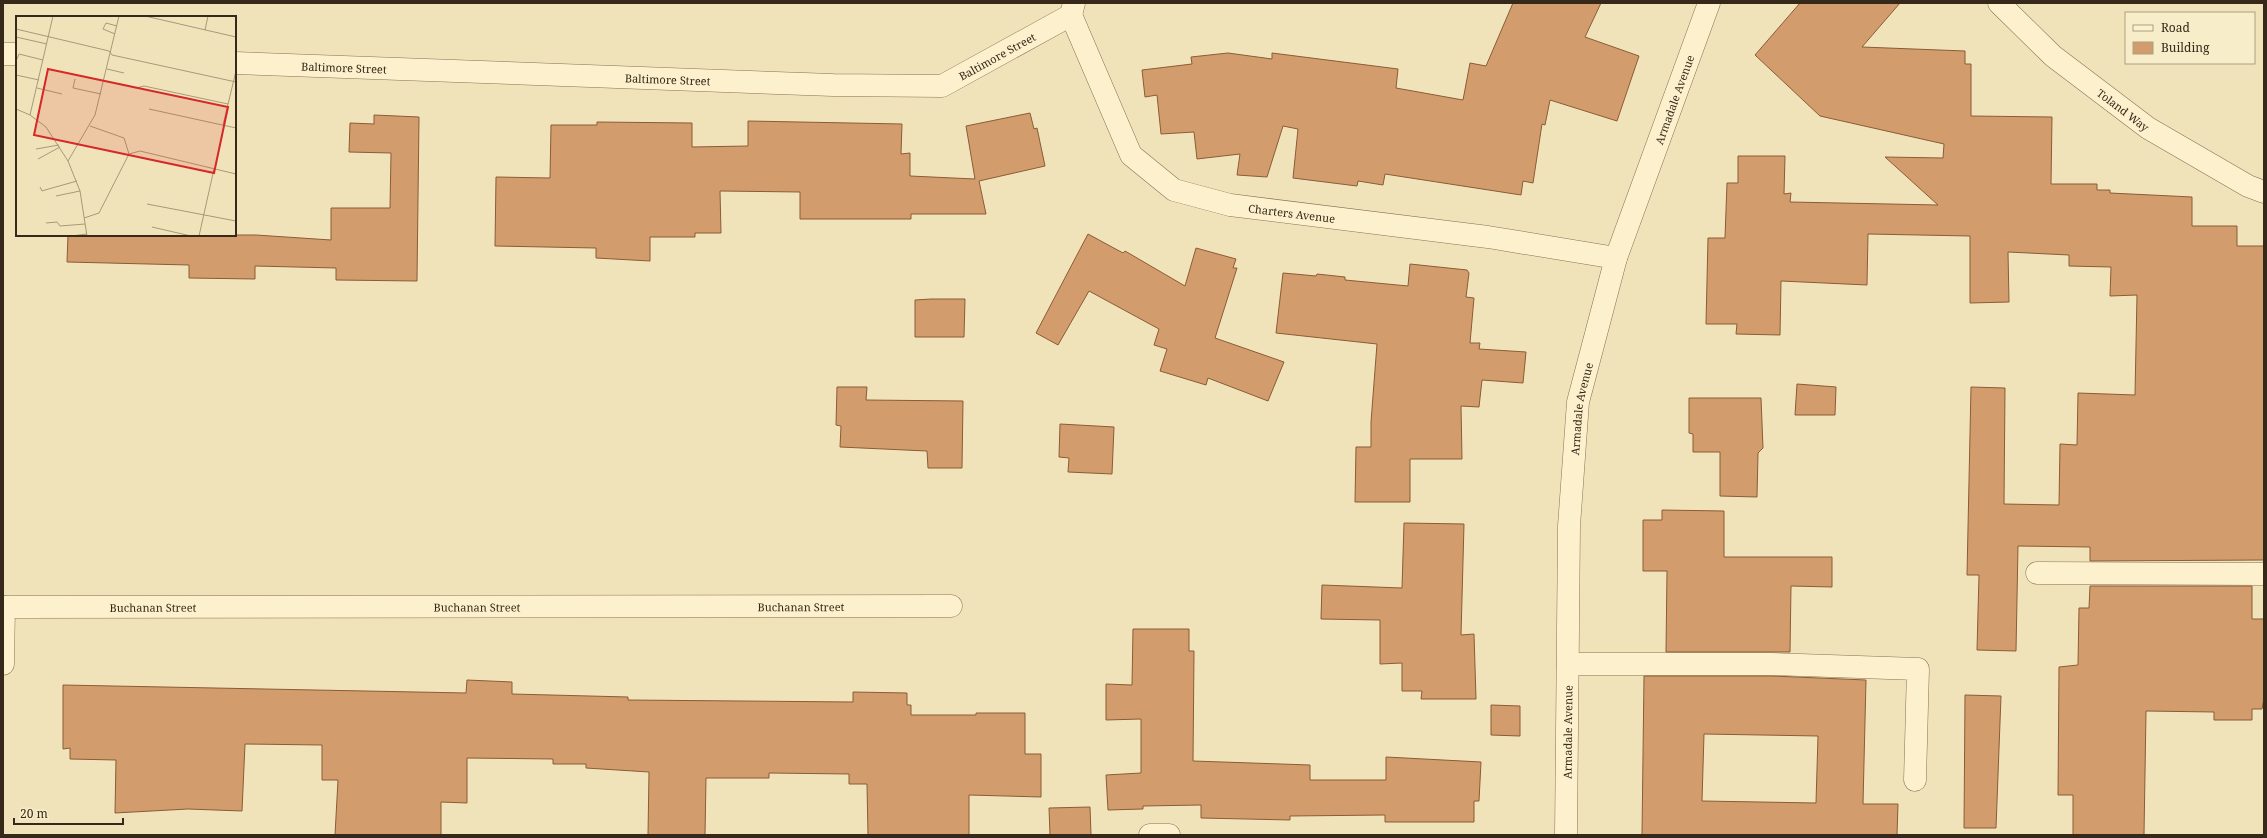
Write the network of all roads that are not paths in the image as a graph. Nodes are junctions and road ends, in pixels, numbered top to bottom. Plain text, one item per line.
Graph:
1 (1709, 3) edge
2 (1999, 3) edge
3 (1072, 9) edge
4 (3, 54) edge
5 (16, 54) edge
6 (236, 63) edge
7 (2264, 192) edge
8 (1616, 258) junction
9 (2037, 573) dead end
10 (2264, 574) edge
11 (951, 606) dead end
12 (4, 607) edge
13 (3, 664) edge
14 (1568, 664) junction
15 (1915, 780) dead end
16 (1150, 835) edge
17 (1169, 835) edge
18 (1566, 835) edge

1 - 8 street, Armadale Avenue
2 - 7 street, Toland Way
3 - 6 street, Baltimore Street
3 - 8 street, Charters Avenue
4 - 5 street
8 - 14 street, Armadale Avenue
9 - 10 street
11 - 12 street, Buchanan Street
12 - 13 street
14 - 15 street
14 - 18 street, Armadale Avenue
16 - 17 street

